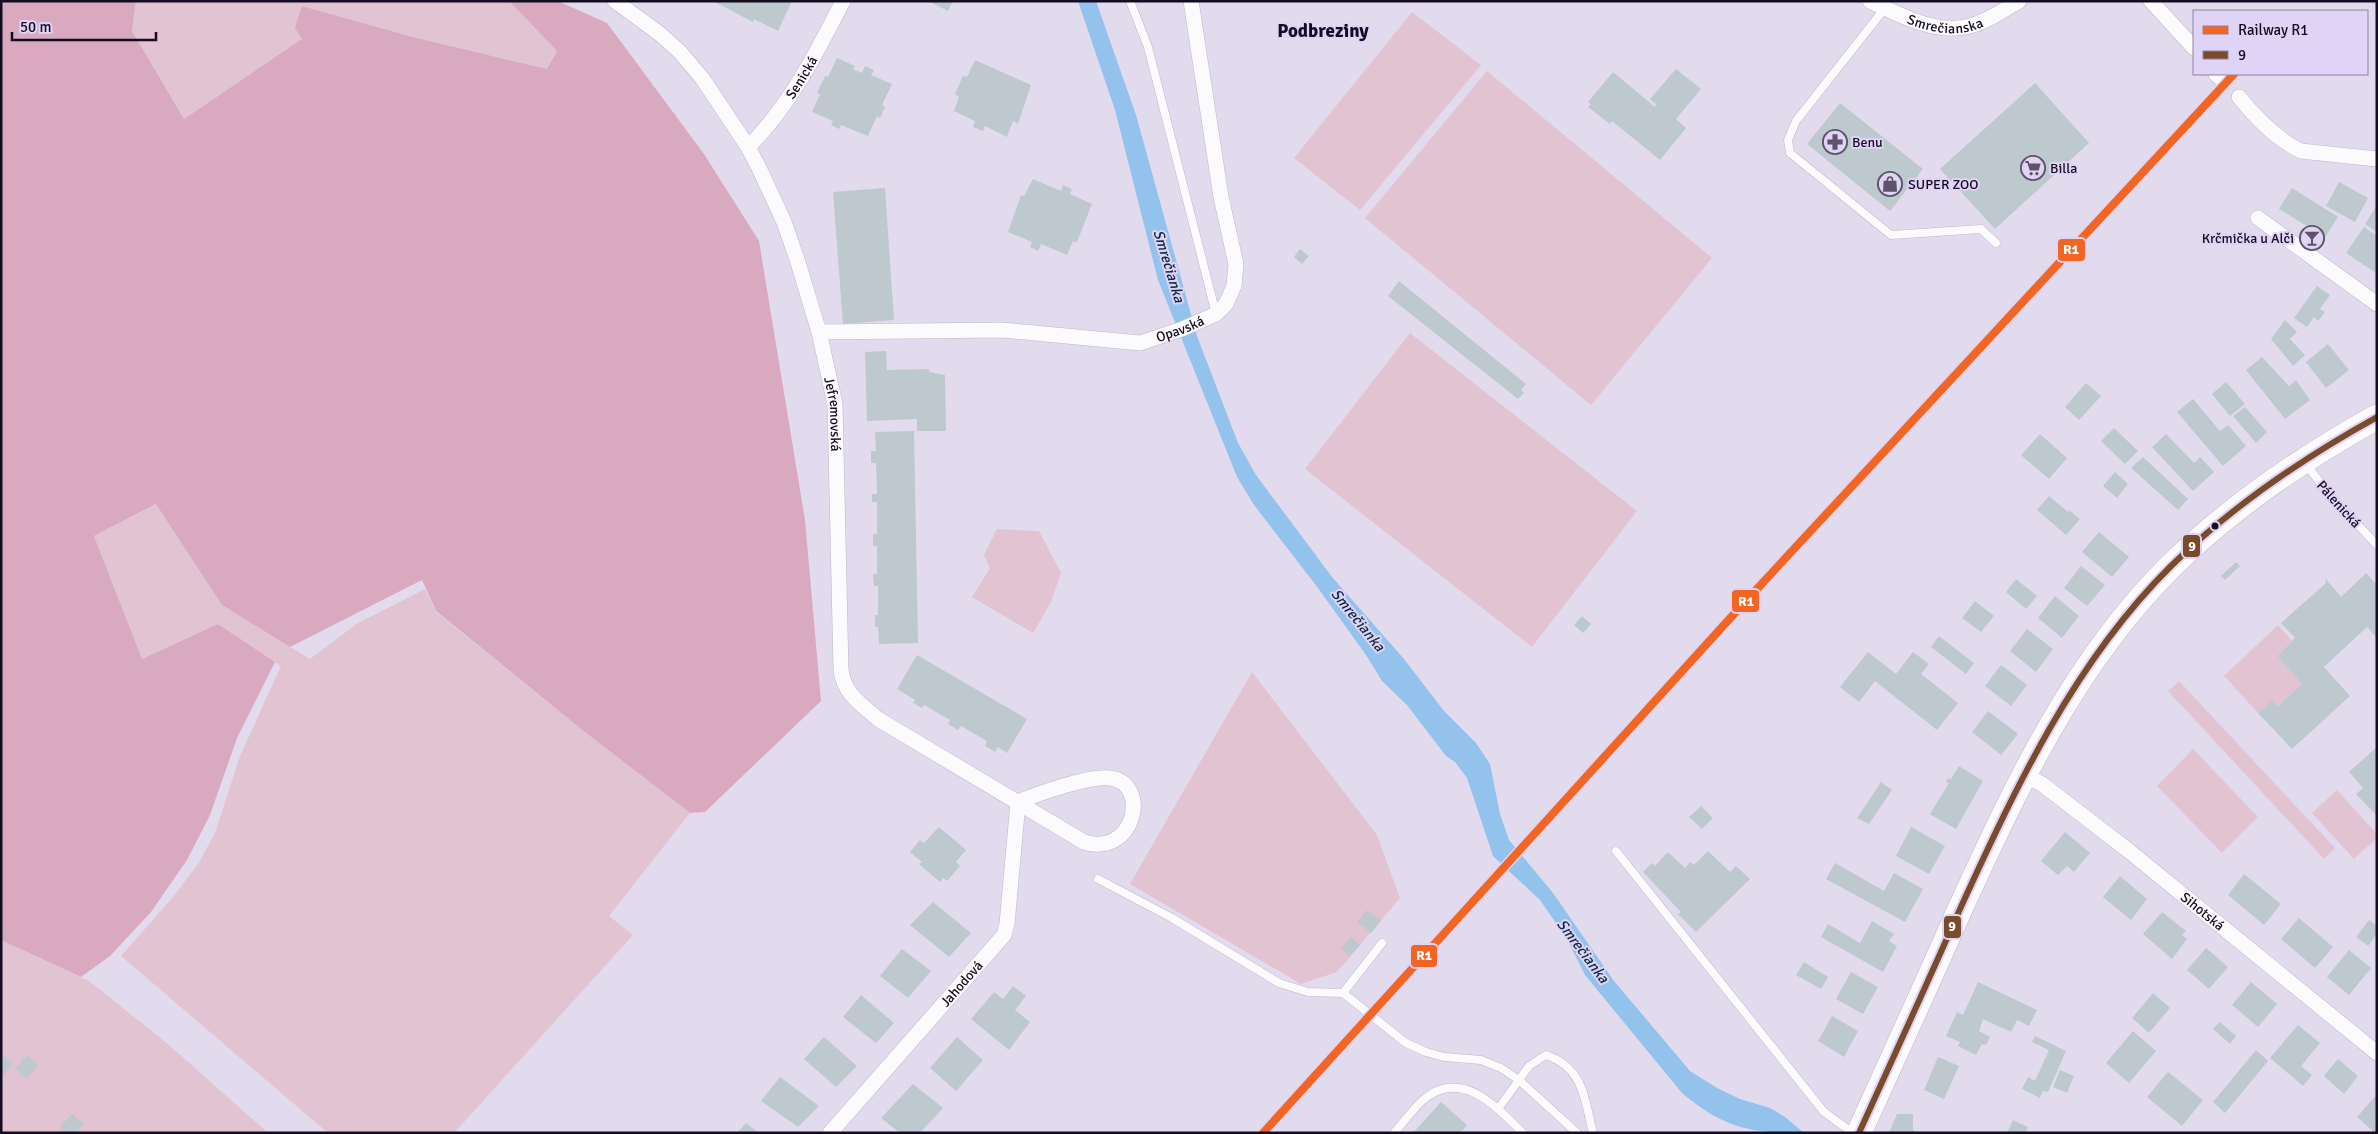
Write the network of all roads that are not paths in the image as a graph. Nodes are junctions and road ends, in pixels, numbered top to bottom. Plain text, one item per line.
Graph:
1 (615, 1) edge
2 (843, 1) edge
3 (1130, 1) edge
4 (1191, 1) edge
5 (1870, 1) edge
6 (2019, 1) edge
7 (2151, 1) edge
8 (1885, 8) junction
9 (2193, 47) edge
10 (2239, 97) dead end
11 (748, 148) junction
12 (2377, 160) edge
13 (2258, 218) dead end
14 (1996, 242) dead end
15 (2377, 304) edge
16 (1216, 314) junction
17 (819, 332) junction
18 (2377, 417) edge
19 (2304, 461) junction
20 (2377, 545) edge
21 (2024, 775) junction
22 (1018, 802) junction
23 (1616, 851) dead end
24 (1098, 879) dead end
25 (1382, 943) dead end
26 (1343, 993) junction
27 (2377, 1053) edge
28 (1519, 1080) junction
29 (1498, 1109) junction
30 (830, 1133) edge
31 (1394, 1133) edge
32 (1523, 1133) edge
33 (1577, 1133) edge
34 (1592, 1133) edge
35 (1854, 1133) edge
36 (1859, 1133) edge

1 - 11 street, Jefremovská
2 - 11 street, Senická
3 - 16 lane
4 - 16 street, Opavská
5 - 8 street, Smrečianska
6 - 8 street, Smrečianska
7 - 9 street
8 - 14 lane
10 - 12 street
11 - 17 street, Jefremovská
13 - 15 street
16 - 17 street, Opavská
17 - 22 street, Jefremovská
18 - 19 main road
19 - 20 lane, Pálenická
19 - 21 main road
21 - 27 street, Sihotská
21 - 36 main road
22 - 22 street, Jefremovská
22 - 30 street, Jahodová
23 - 35 lane
24 - 26 lane
25 - 26 lane
26 - 28 lane
28 - 29 lane
28 - 33 lane
28 - 34 lane
29 - 31 lane
29 - 32 lane

